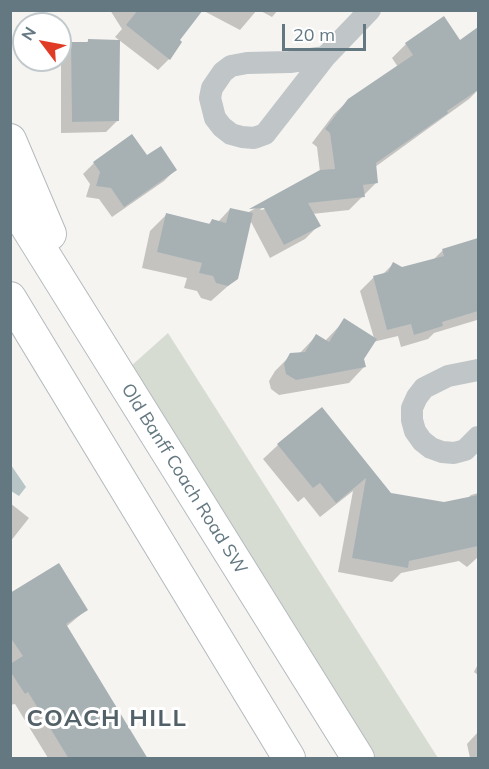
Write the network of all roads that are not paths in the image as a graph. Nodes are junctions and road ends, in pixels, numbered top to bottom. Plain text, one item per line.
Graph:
1 (370, 10) edge
2 (325, 57) junction
3 (10, 140) edge
4 (10, 200) edge
5 (10, 298) edge
6 (86, 320) junction
7 (478, 370) edge
8 (478, 436) edge
9 (289, 759) edge
10 (358, 759) edge

1 - 2 street
2 - 2 street
3 - 6 main road
4 - 6 main road, Old Banff Coach Road SW
5 - 9 main road
6 - 10 main road, Old Banff Coach Road SW
7 - 8 street

